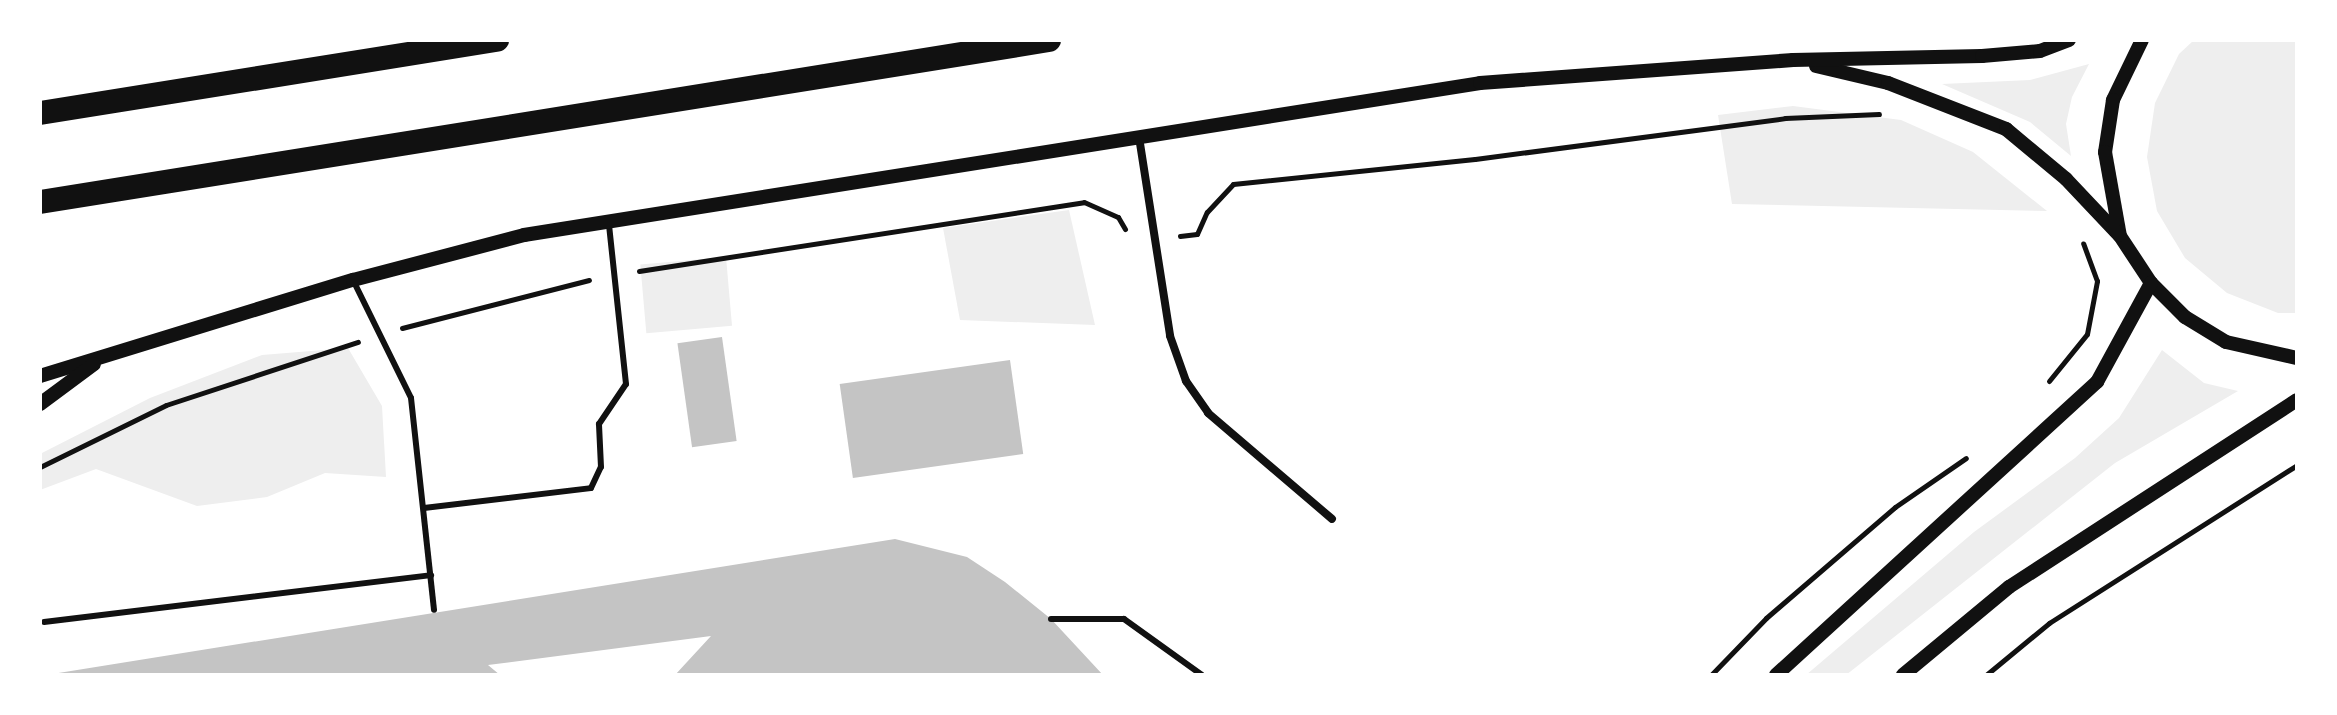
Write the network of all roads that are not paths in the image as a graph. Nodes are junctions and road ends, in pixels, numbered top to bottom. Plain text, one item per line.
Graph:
1 (497, 40) edge
2 (1049, 40) edge
3 (2069, 40) edge
4 (2142, 40) edge
5 (1793, 60) junction
6 (40, 113) edge
7 (1139, 137) junction
8 (40, 202) edge
9 (609, 222) junction
10 (2120, 236) junction
11 (353, 280) junction
12 (2151, 283) junction
13 (101, 358) junction
14 (2297, 358) edge
15 (40, 376) edge
16 (2297, 400) edge
17 (40, 404) edge
18 (424, 508) junction
19 (1332, 519) dead end
20 (431, 575) junction
21 (434, 610) dead end
22 (1051, 619) dead end
23 (44, 622) dead end
24 (1202, 675) edge
25 (1776, 675) edge
26 (1903, 675) edge

1 - 6 highway
2 - 8 highway
3 - 5 street
4 - 10 street
5 - 7 street
5 - 10 street
7 - 9 street
7 - 19 street
9 - 11 street
9 - 18 lane
10 - 12 street
11 - 13 street
11 - 18 lane
12 - 14 street
12 - 25 street
13 - 15 street
13 - 17 street
16 - 26 street
18 - 20 lane
20 - 21 lane
20 - 23 lane
22 - 24 lane

